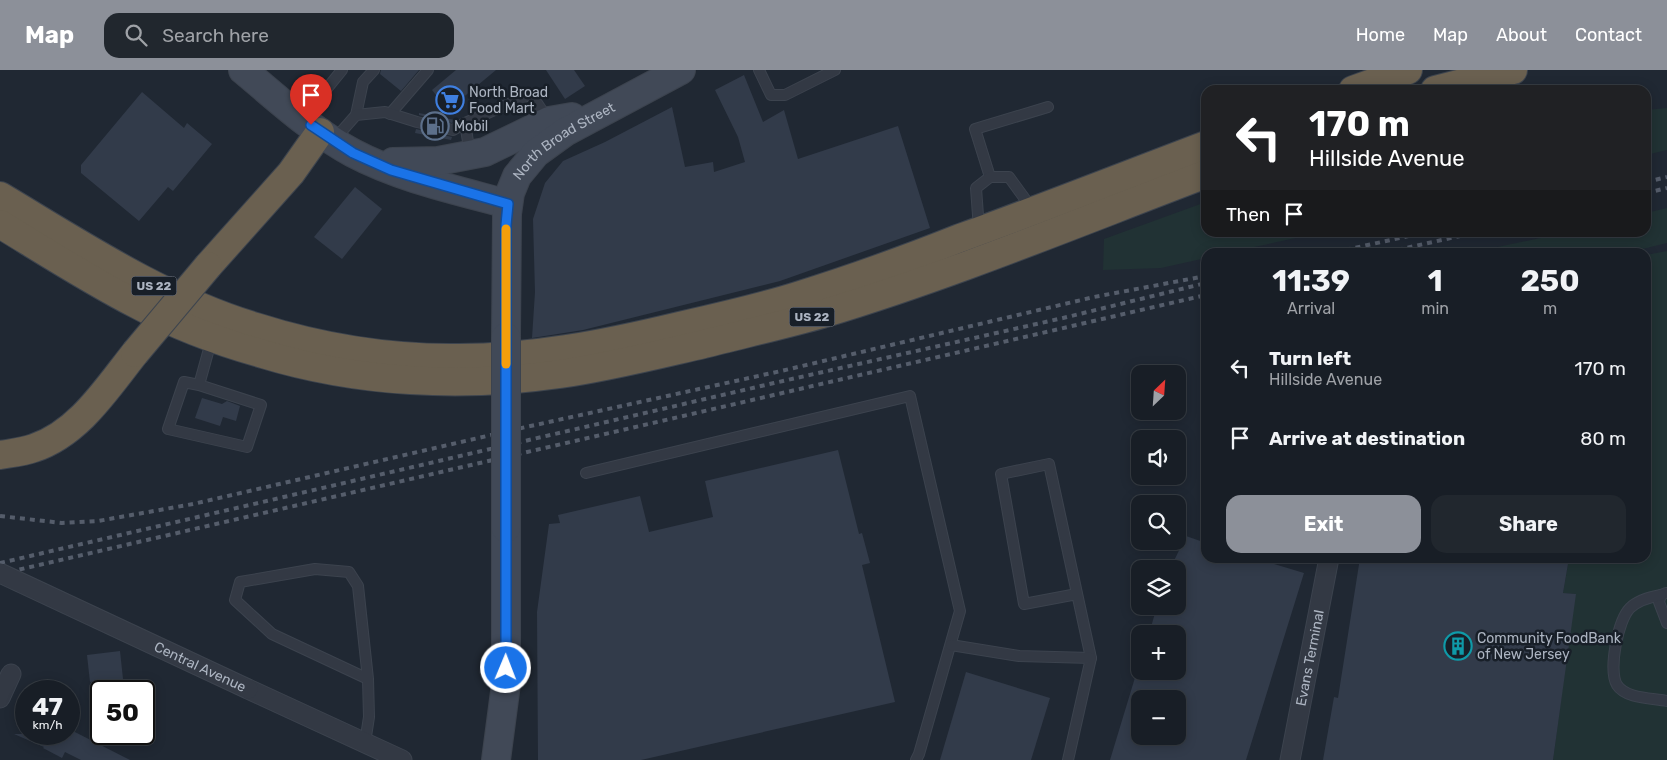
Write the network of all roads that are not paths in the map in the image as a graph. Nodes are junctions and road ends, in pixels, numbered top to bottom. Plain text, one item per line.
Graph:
1 (243, 70) edge
2 (342, 70) edge
3 (374, 70) edge
4 (428, 70) edge
5 (681, 70) edge
6 (759, 70) edge
7 (835, 70) edge
8 (1408, 70) edge
9 (1513, 70) edge
10 (649, 77) edge
11 (1367, 85) edge
12 (1454, 85) edge
13 (1048, 107) dead end
14 (605, 109) junction
15 (356, 114) junction
16 (390, 114) junction
17 (549, 122) junction
18 (465, 123) junction
19 (319, 131) junction
20 (1201, 147) edge
21 (470, 155) junction
22 (370, 161) junction
23 (1201, 176) edge
24 (990, 177) junction
25 (0, 196) edge
26 (508, 204) junction
27 (1033, 211) junction
28 (0, 224) edge
29 (979, 232) junction
30 (0, 246) edge
31 (113, 292) junction
32 (212, 337) junction
33 (199, 385) junction
34 (0, 455) edge
35 (586, 473) dead end
36 (1329, 563) edge
37 (0, 573) edge
38 (1077, 594) junction
39 (1664, 594) edge
40 (1667, 623) edge
41 (951, 645) junction
42 (1091, 658) junction
43 (11, 674) dead end
44 (368, 679) junction
45 (0, 698) edge
46 (1667, 701) edge
47 (365, 743) junction
48 (402, 760) edge
49 (496, 760) edge
50 (916, 760) edge
51 (1068, 760) edge
52 (1290, 760) edge

1 - 19 main road
2 - 19 lane
3 - 15 lane
4 - 16 lane
5 - 10 main road, North Broad Street
6 - 7 lane
8 - 11 highway
9 - 12 highway
10 - 14 main road, North Broad Street
13 - 24 lane
14 - 17 main road
14 - 26 main road, North Broad Street
15 - 16 lane
15 - 19 lane
16 - 18 lane
17 - 18 lane
17 - 21 main road
18 - 21 lane
19 - 22 main road
19 - 34 highway, bridge
20 - 27 highway, US 22
21 - 22 main road
22 - 26 main road
23 - 32 highway, US 22
24 - 27 lane
24 - 29 lane
25 - 29 highway, US 22
26 - 49 main road, North Broad Street, bridge
27 - 29 highway, US 22
28 - 31 highway, US 22
30 - 31 highway
31 - 32 highway, US 22
32 - 33 lane
33 - 33 lane
35 - 41 lane
36 - 52 street, Evans Terminal
37 - 47 street, Central Avenue, bridge
38 - 38 lane
38 - 42 lane
39 - 40 lane
39 - 46 lane
41 - 42 lane
41 - 50 lane
42 - 51 lane
43 - 45 street
44 - 44 lane
44 - 47 lane
47 - 48 street, Central Avenue

